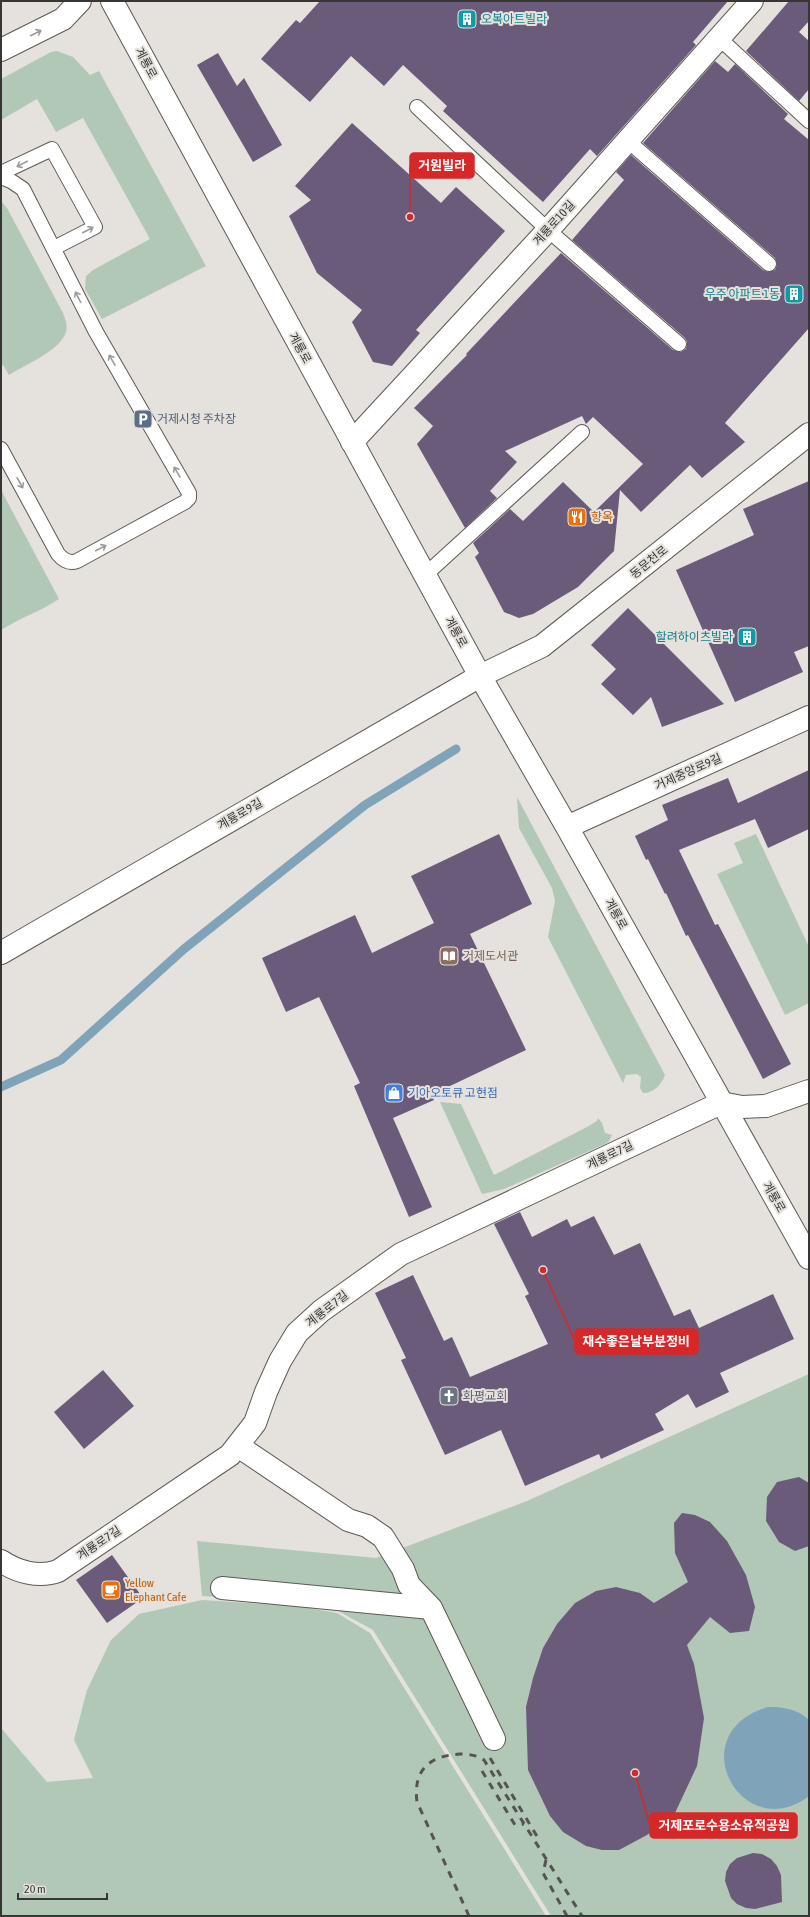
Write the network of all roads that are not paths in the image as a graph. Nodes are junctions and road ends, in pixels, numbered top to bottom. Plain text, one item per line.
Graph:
1 (80, 1) edge
2 (112, 1) edge
3 (752, 1) edge
4 (720, 39) junction
5 (1, 50) edge
6 (417, 107) dead end
7 (809, 121) edge
8 (628, 141) junction
9 (1, 173) edge
10 (1, 177) edge
11 (548, 230) junction
12 (54, 248) junction
13 (769, 264) dead end
14 (679, 344) dead end
15 (582, 432) dead end
16 (809, 434) edge
17 (352, 442) junction
18 (1, 449) edge
19 (425, 575) junction
20 (480, 676) junction
21 (809, 717) edge
22 (567, 827) junction
23 (1, 953) edge
24 (809, 1091) edge
25 (721, 1103) junction
26 (809, 1258) edge
27 (238, 1446) junction
28 (1, 1561) edge
29 (222, 1588) dead end
30 (431, 1608) junction
31 (494, 1739) dead end

5 -> 1 street
2 - 17 street, 계룡로
3 - 4 street, 계룡로10길
4 - 7 lane
4 - 8 street, 계룡로10길
6 - 11 lane
8 - 11 street, 계룡로10길
8 - 13 lane
12 -> 9 lane
10 - 12 lane
11 - 14 lane
11 - 17 street, 계룡로10길
18 -> 12 lane
15 - 19 lane
16 - 20 street, 동문천로
17 - 19 street, 계룡로
19 - 20 street, 계룡로
20 - 22 street, 계룡로
20 - 23 street, 계룡로9길
21 - 22 street, 거제중앙로9길
22 - 25 street, 계룡로
24 - 25 street
25 - 26 street, 계룡로
25 - 27 street, 계룡로7길
27 - 28 street, 계룡로7길
27 - 30 street
29 - 30 street
30 - 31 street

